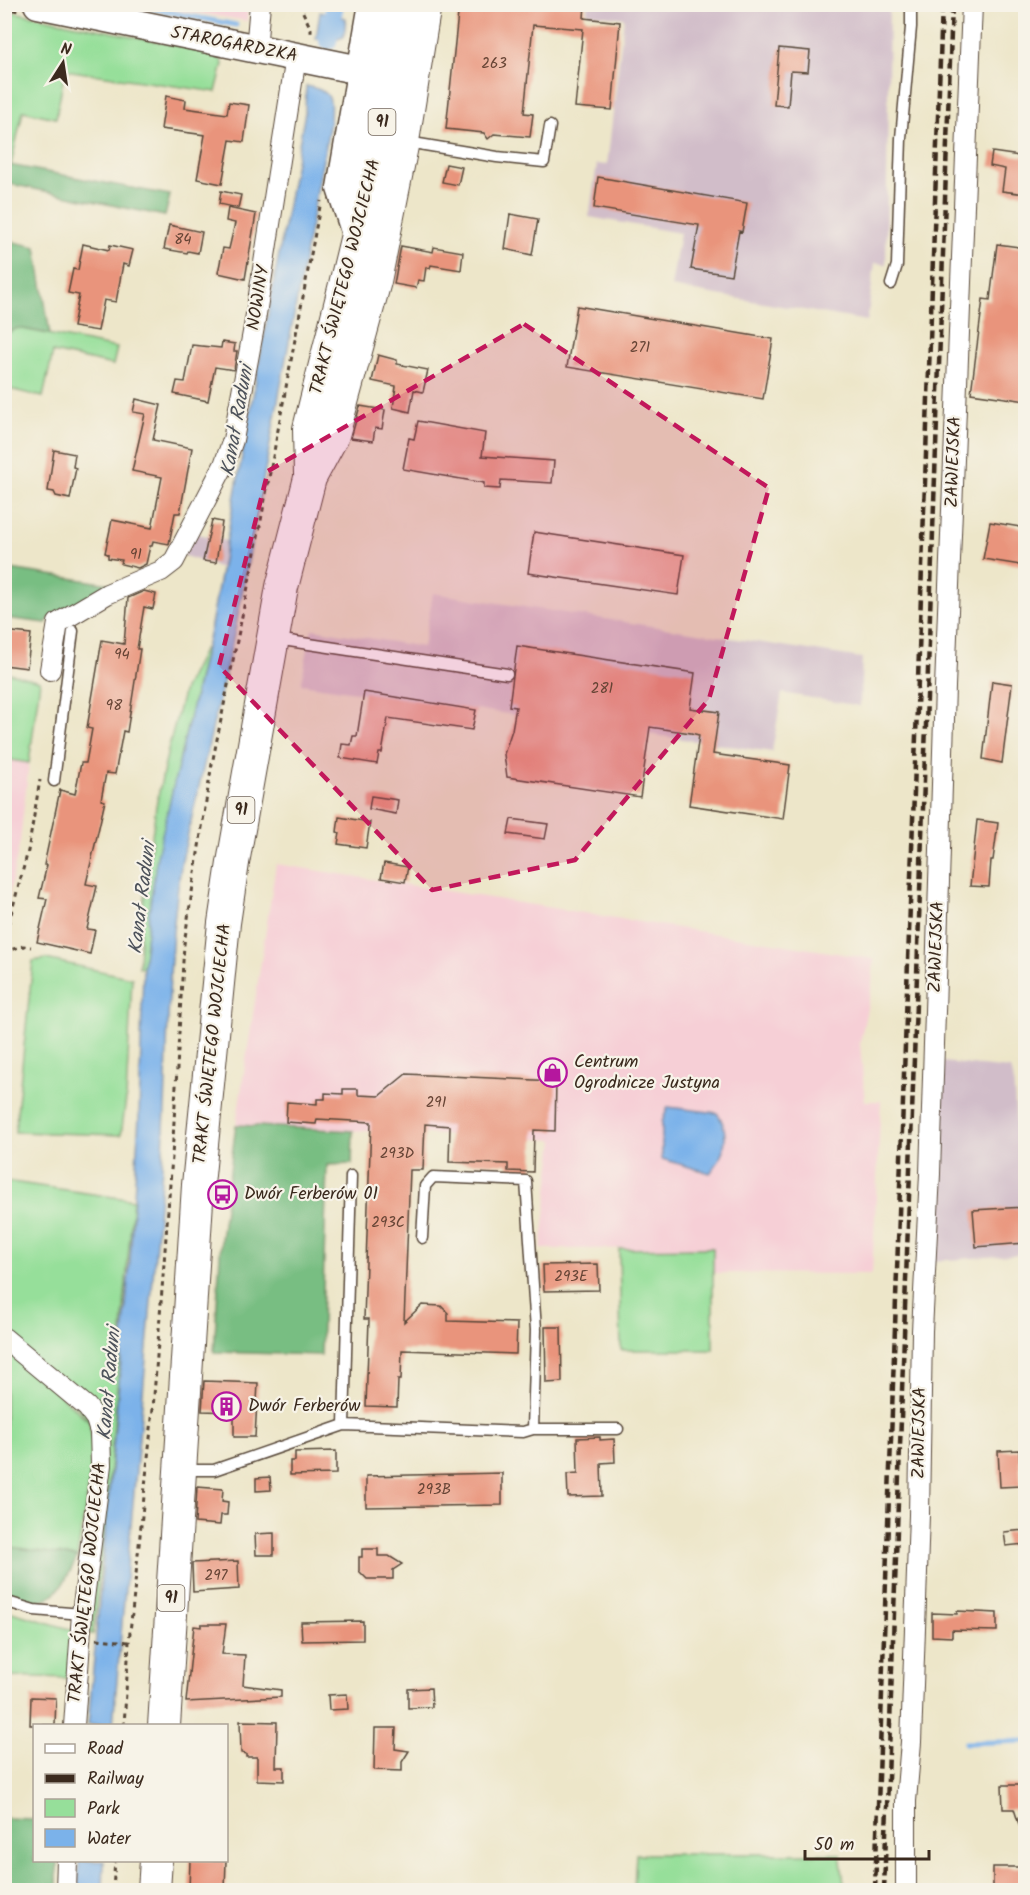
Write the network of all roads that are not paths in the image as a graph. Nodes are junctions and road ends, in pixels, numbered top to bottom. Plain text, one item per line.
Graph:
1 (38, 4) edge
2 (260, 4) edge
3 (373, 4) edge
4 (399, 4) edge
5 (426, 4) edge
6 (912, 4) edge
7 (972, 4) edge
8 (304, 49) junction
9 (256, 50) junction
10 (360, 70) junction
11 (550, 126) dead end
12 (391, 138) junction
13 (357, 239) junction
14 (375, 281) junction
15 (891, 284) dead end
16 (310, 478) junction
17 (73, 631) dead end
18 (273, 638) junction
19 (62, 651) junction
20 (50, 670) dead end
21 (507, 674) dead end
22 (54, 781) dead end
23 (351, 1176) dead end
24 (422, 1238) dead end
25 (4, 1338) edge
26 (345, 1425) junction
27 (533, 1429) junction
28 (618, 1429) dead end
29 (179, 1470) junction
30 (4, 1601) edge
31 (82, 1614) junction
32 (74, 1724) edge
33 (164, 1724) edge
34 (67, 1862) edge
35 (156, 1862) edge
36 (66, 1890) edge
37 (154, 1890) edge
38 (906, 1890) edge

1 - 9 main road, STAROGARDZKA
2 - 9 street
3 - 10 main road
4 - 12 main road, TRAKT ŚWIĘTEGO WOJCIECHA / 91
5 - 12 main road, TRAKT ŚWIĘTEGO WOJCIECHA / 91
6 - 15 lane
7 - 38 street, ZAWIEJSKA
8 - 9 main road, STAROGARDZKA
8 - 10 main road, STAROGARDZKA
8 - 19 street, NOWINY
10 - 13 main road
11 - 12 lane
12 - 13 main road, TRAKT ŚWIĘTEGO WOJCIECHA / 91
12 - 14 main road, TRAKT ŚWIĘTEGO WOJCIECHA / 91
13 - 14 main road
13 - 16 main road, TRAKT ŚWIĘTEGO WOJCIECHA / 91
14 - 16 main road, TRAKT ŚWIĘTEGO WOJCIECHA / 91
16 - 18 main road, TRAKT ŚWIĘTEGO WOJCIECHA / 91
17 - 19 lane
18 - 21 lane
18 - 29 main road, TRAKT ŚWIĘTEGO WOJCIECHA / 91
19 - 20 street, NOWINY
19 - 22 lane
23 - 26 lane
24 - 27 lane
25 - 31 street, TRAKT ŚWIĘTEGO WOJCIECHA
26 - 27 lane
26 - 29 lane
27 - 28 lane
29 - 33 main road, TRAKT ŚWIĘTEGO WOJCIECHA / 91
30 - 31 lane
31 - 32 street, TRAKT ŚWIĘTEGO WOJCIECHA
34 - 36 street
35 - 37 main road

